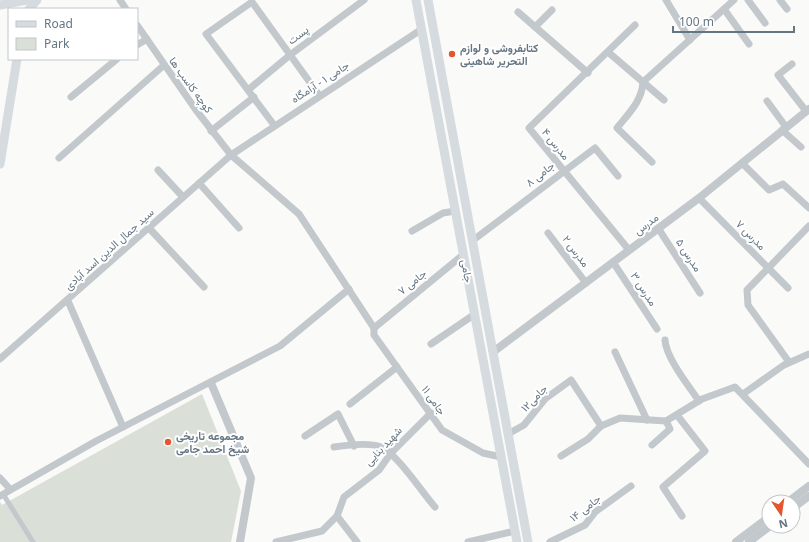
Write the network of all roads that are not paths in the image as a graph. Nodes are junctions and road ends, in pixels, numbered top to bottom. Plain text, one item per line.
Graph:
1 (27, 0) edge
2 (37, 0) edge
3 (364, 0) edge
4 (416, 0) edge
5 (428, 0) edge
6 (666, 0) edge
7 (734, 0) edge
8 (748, 0) edge
9 (780, 0) edge
10 (0, 5) edge
11 (12, 8) edge
12 (30, 8) edge
13 (724, 9) junction
14 (552, 10) dead end
15 (787, 10) dead end
16 (518, 12) dead end
17 (765, 23) dead end
18 (634, 25) dead end
19 (138, 26) edge
20 (535, 27) junction
21 (422, 29) junction
22 (147, 39) junction
23 (690, 40) junction
24 (138, 44) edge
25 (748, 44) dead end
26 (608, 52) junction
27 (290, 55) junction
28 (17, 60) edge
29 (117, 60) edge
30 (792, 64) dead end
31 (164, 66) junction
32 (588, 72) junction
33 (643, 82) junction
34 (248, 90) junction
35 (319, 95) junction
36 (71, 97) dead end
37 (254, 97) junction
38 (664, 100) dead end
39 (767, 101) dead end
40 (808, 110) edge
41 (274, 125) junction
42 (784, 129) junction
43 (211, 131) junction
44 (801, 147) dead end
45 (231, 155) junction
46 (60, 158) dead end
47 (652, 162) dead end
48 (742, 163) junction
49 (0, 164) edge
50 (158, 170) dead end
51 (563, 170) junction
52 (618, 176) dead end
53 (199, 183) junction
54 (183, 198) junction
55 (699, 198) junction
56 (809, 208) edge
57 (455, 211) junction
58 (809, 226) edge
59 (149, 228) junction
60 (239, 228) dead end
61 (658, 228) junction
62 (412, 231) dead end
63 (548, 234) dead end
64 (472, 242) junction
65 (629, 250) junction
66 (464, 254) junction
67 (613, 262) junction
68 (769, 268) junction
69 (586, 283) junction
70 (204, 287) dead end
71 (788, 288) dead end
72 (348, 289) junction
73 (700, 293) dead end
74 (68, 301) junction
75 (474, 314) junction
76 (374, 328) junction
77 (657, 329) dead end
78 (665, 340) dead end
79 (431, 344) dead end
80 (493, 352) junction
81 (615, 352) dead end
82 (809, 354) edge
83 (482, 356) junction
84 (0, 359) edge
85 (789, 362) junction
86 (397, 367) junction
87 (211, 383) junction
88 (743, 394) junction
89 (699, 401) junction
90 (350, 404) dead end
91 (430, 412) junction
92 (677, 415) junction
93 (647, 420) junction
94 (666, 421) junction
95 (601, 426) junction
96 (123, 427) junction
97 (508, 434) junction
98 (305, 436) dead end
99 (652, 445) dead end
100 (354, 446) junction
101 (334, 447) dead end
102 (391, 453) junction
103 (561, 456) dead end
104 (501, 457) junction
105 (809, 464) edge
106 (0, 478) edge
107 (631, 486) dead end
108 (809, 486) edge
109 (518, 488) junction
110 (10, 489) junction
111 (507, 489) junction
112 (798, 494) edge
113 (2, 495) edge
114 (435, 507) dead end
115 (511, 510) junction
116 (522, 510) junction
117 (337, 516) junction
118 (682, 516) dead end
119 (761, 523) edge
120 (515, 531) junction
121 (761, 533) edge
122 (291, 540) edge
123 (33, 542) edge
124 (240, 542) edge
125 (276, 542) edge
126 (357, 542) edge
127 (468, 542) edge
128 (517, 542) edge
129 (528, 542) edge
130 (550, 542) edge
131 (736, 542) edge
132 (749, 542) edge

1 - 10 main road
2 - 12 main road
3 - 27 street, پست
4 - 21 main road, جامی
5 - 64 main road, جامی
6 - 23 street
7 - 13 street
8 - 17 street
9 - 15 street
10 - 11 main road
13 - 23 street
13 - 25 street
14 - 20 street
16 - 20 street
18 - 26 street, مدرس ۴
19 - 22 street, کوچه کاسب ها
20 - 32 street
21 - 35 street, جامی ۱ - آرامگاه
21 - 57 main road, جامی
22 - 24 street
22 - 31 street, کوچه کاسب ها
23 - 33 street
26 - 32 street, مدرس ۴
26 - 33 street
27 - 34 street, پست
27 - 34 street
27 - 35 street
28 - 49 main road
29 - 36 street
30 - 40 street
31 - 43 street, کوچه کاسب ها
31 - 46 street
32 - 51 street, مدرس ۴
33 - 38 street
33 - 47 street
34 - 37 street
35 - 41 street, جامی ۱ - آرامگاه
37 - 41 street
37 - 43 street
39 - 42 street
40 - 42 street, مدرس
41 - 45 street, جامی ۱ - آرامگاه
42 - 44 street
42 - 48 street, مدرس
43 - 45 street, کوچه کاسب ها
45 - 53 street, سید جمال الدین اسد آبادی
45 - 72 street, کوچه کاسب ها
48 - 55 street, مدرس
48 - 56 street
50 - 54 street
51 - 52 street, جامی ۸
51 - 64 street, جامی ۸
51 - 65 street, مدرس ۴
53 - 54 street, سید جمال الدین اسد آبادی
53 - 60 street
54 - 59 street, سید جمال الدین اسد آبادی
55 - 61 street, مدرس
55 - 68 street, مدرس ۷
57 - 62 street
57 - 66 main road, جامی
58 - 68 street
59 - 70 street
59 - 74 street, سید جمال الدین اسد آبادی
61 - 65 street, مدرس
61 - 73 street, مدرس ۵
63 - 69 street, مدرس ۲
64 - 80 main road, جامی
65 - 67 street, مدرس
66 - 75 main road, جامی
66 - 76 street, جامی ۷
67 - 69 street, مدرس
67 - 77 street, مدرس ۳
68 - 71 street, مدرس ۷
68 - 85 street
69 - 80 street, مدرس
72 - 76 street, جامی ۱۱
72 - 87 street
74 - 84 street, سید جمال الدین اسد آبادی
74 - 96 street
75 - 79 street
75 - 83 main road, جامی
76 - 86 street, جامی ۱۱
78 - 89 street
80 - 83 main road
80 - 97 main road, جامی
81 - 93 street
82 - 85 street
83 - 104 main road, جامی
85 - 88 street
86 - 90 street
86 - 91 street, جامی ۱۱
87 - 96 street
87 - 124 street
88 - 89 street
88 - 105 street
89 - 92 street
91 - 102 street, شهید بنایی
91 - 104 street, جامی ۱۱
92 - 94 street
92 - 118 street
93 - 94 street
93 - 95 street
94 - 99 street
95 - 97 street, جامی۱۲
95 - 103 street
96 - 110 street
97 - 109 main road, جامی
98 - 100 street
100 - 101 street
100 - 102 street
102 - 114 street
102 - 117 street, شهید بنایی
104 - 111 main road, جامی
106 - 110 street
107 - 130 street, جامی ۱۴
108 - 112 street
109 - 111 main road
109 - 116 main road, جامی
110 - 113 street
111 - 115 main road, جامی
113 - 123 street
115 - 116 main road
115 - 120 main road, جامی
116 - 129 main road, جامی
117 - 122 street, شهید بنایی
117 - 126 street
119 - 131 street
120 - 127 street
120 - 128 main road, جامی
121 - 132 street
122 - 125 street, شهید بنایی

